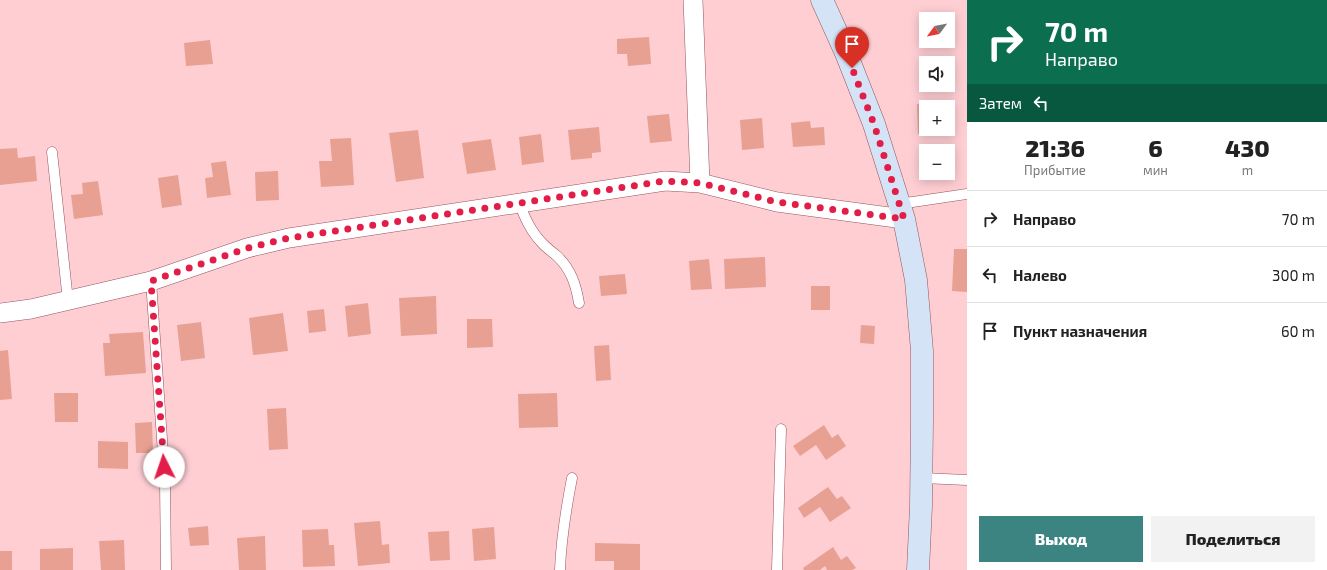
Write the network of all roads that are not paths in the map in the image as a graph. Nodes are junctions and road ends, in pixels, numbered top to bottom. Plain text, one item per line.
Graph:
1 (693, 0) edge
2 (822, 0) edge
3 (52, 152) dead end
4 (700, 183) junction
5 (967, 194) edge
6 (519, 203) junction
7 (902, 211) junction
8 (151, 281) junction
9 (68, 301) junction
10 (578, 303) dead end
11 (0, 313) edge
12 (781, 428) dead end
13 (572, 478) dead end
14 (922, 478) junction
15 (967, 480) edge
16 (166, 570) edge
17 (560, 570) edge
18 (777, 570) edge
19 (918, 570) edge

1 - 4 street
2 - 7 main road
3 - 9 lane
4 - 6 street
4 - 7 street
5 - 7 lane
6 - 8 street
6 - 10 lane
7 - 14 main road
8 - 9 street
8 - 16 lane
9 - 11 street
12 - 18 lane
13 - 17 lane
14 - 15 lane
14 - 19 main road

